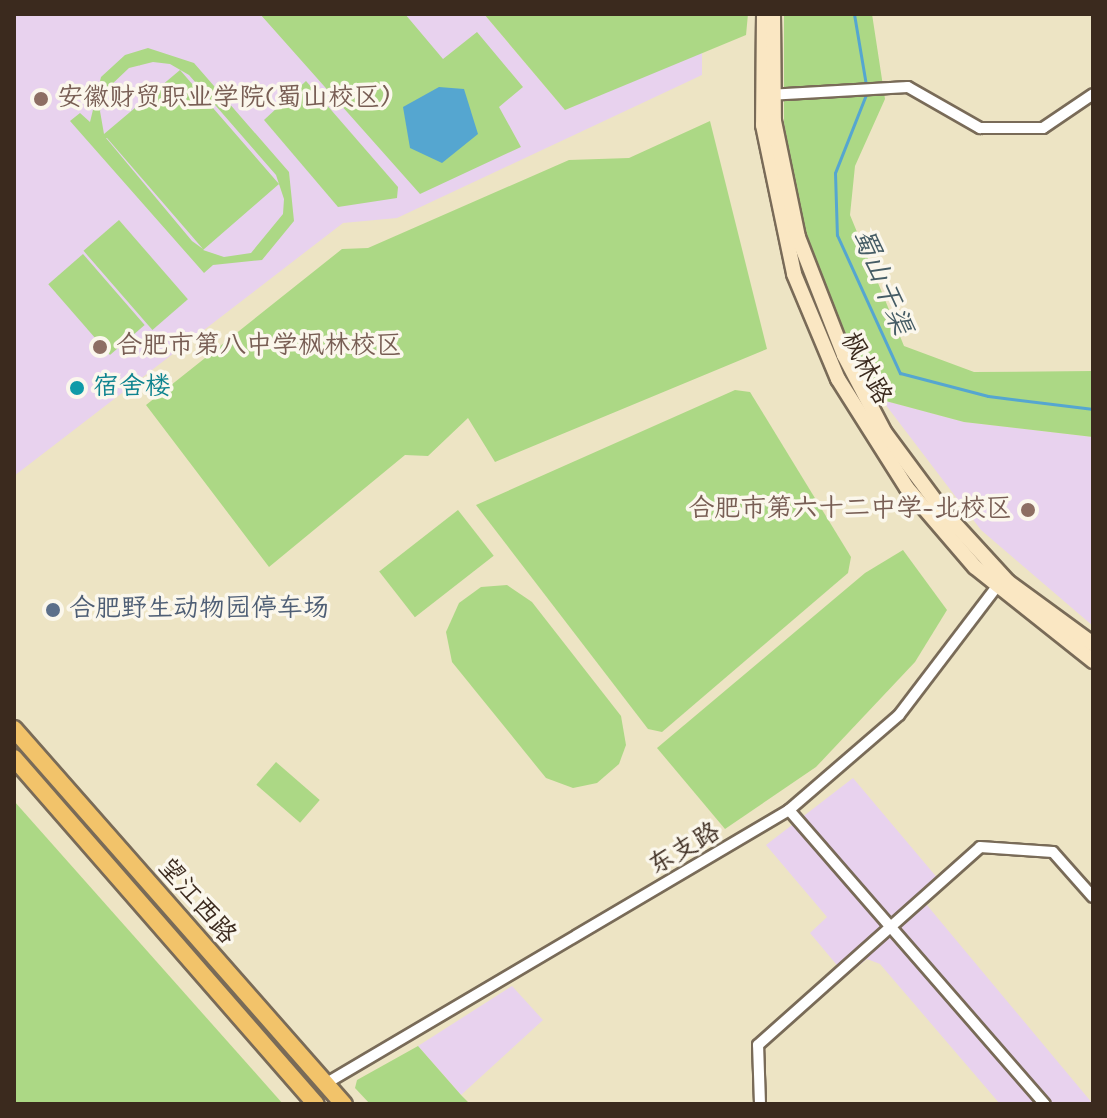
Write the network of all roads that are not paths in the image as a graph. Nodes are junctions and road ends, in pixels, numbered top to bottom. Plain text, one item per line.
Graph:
1 (764, 14) edge
2 (773, 14) edge
3 (1093, 94) edge
4 (768, 95) junction
5 (1000, 581) junction
6 (1093, 644) edge
7 (1093, 661) edge
8 (14, 729) edge
9 (14, 758) edge
10 (789, 810) junction
11 (1093, 897) edge
12 (889, 924) junction
13 (325, 1084) junction
14 (316, 1104) edge
15 (344, 1104) edge
16 (760, 1104) edge
17 (1045, 1104) edge

1 - 4 main road, 枫林路
2 - 4 main road, 枫林路
3 - 4 street
4 - 5 main road, 枫林路
5 - 6 main road, 枫林路
5 - 7 main road, 枫林路
5 - 10 street, 东支路
8 - 13 main road, 望江西路
9 - 14 main road, 望江西路
10 - 12 street
10 - 13 street, 东支路
11 - 12 street
12 - 16 street
12 - 17 street
13 - 15 main road, 望江西路

